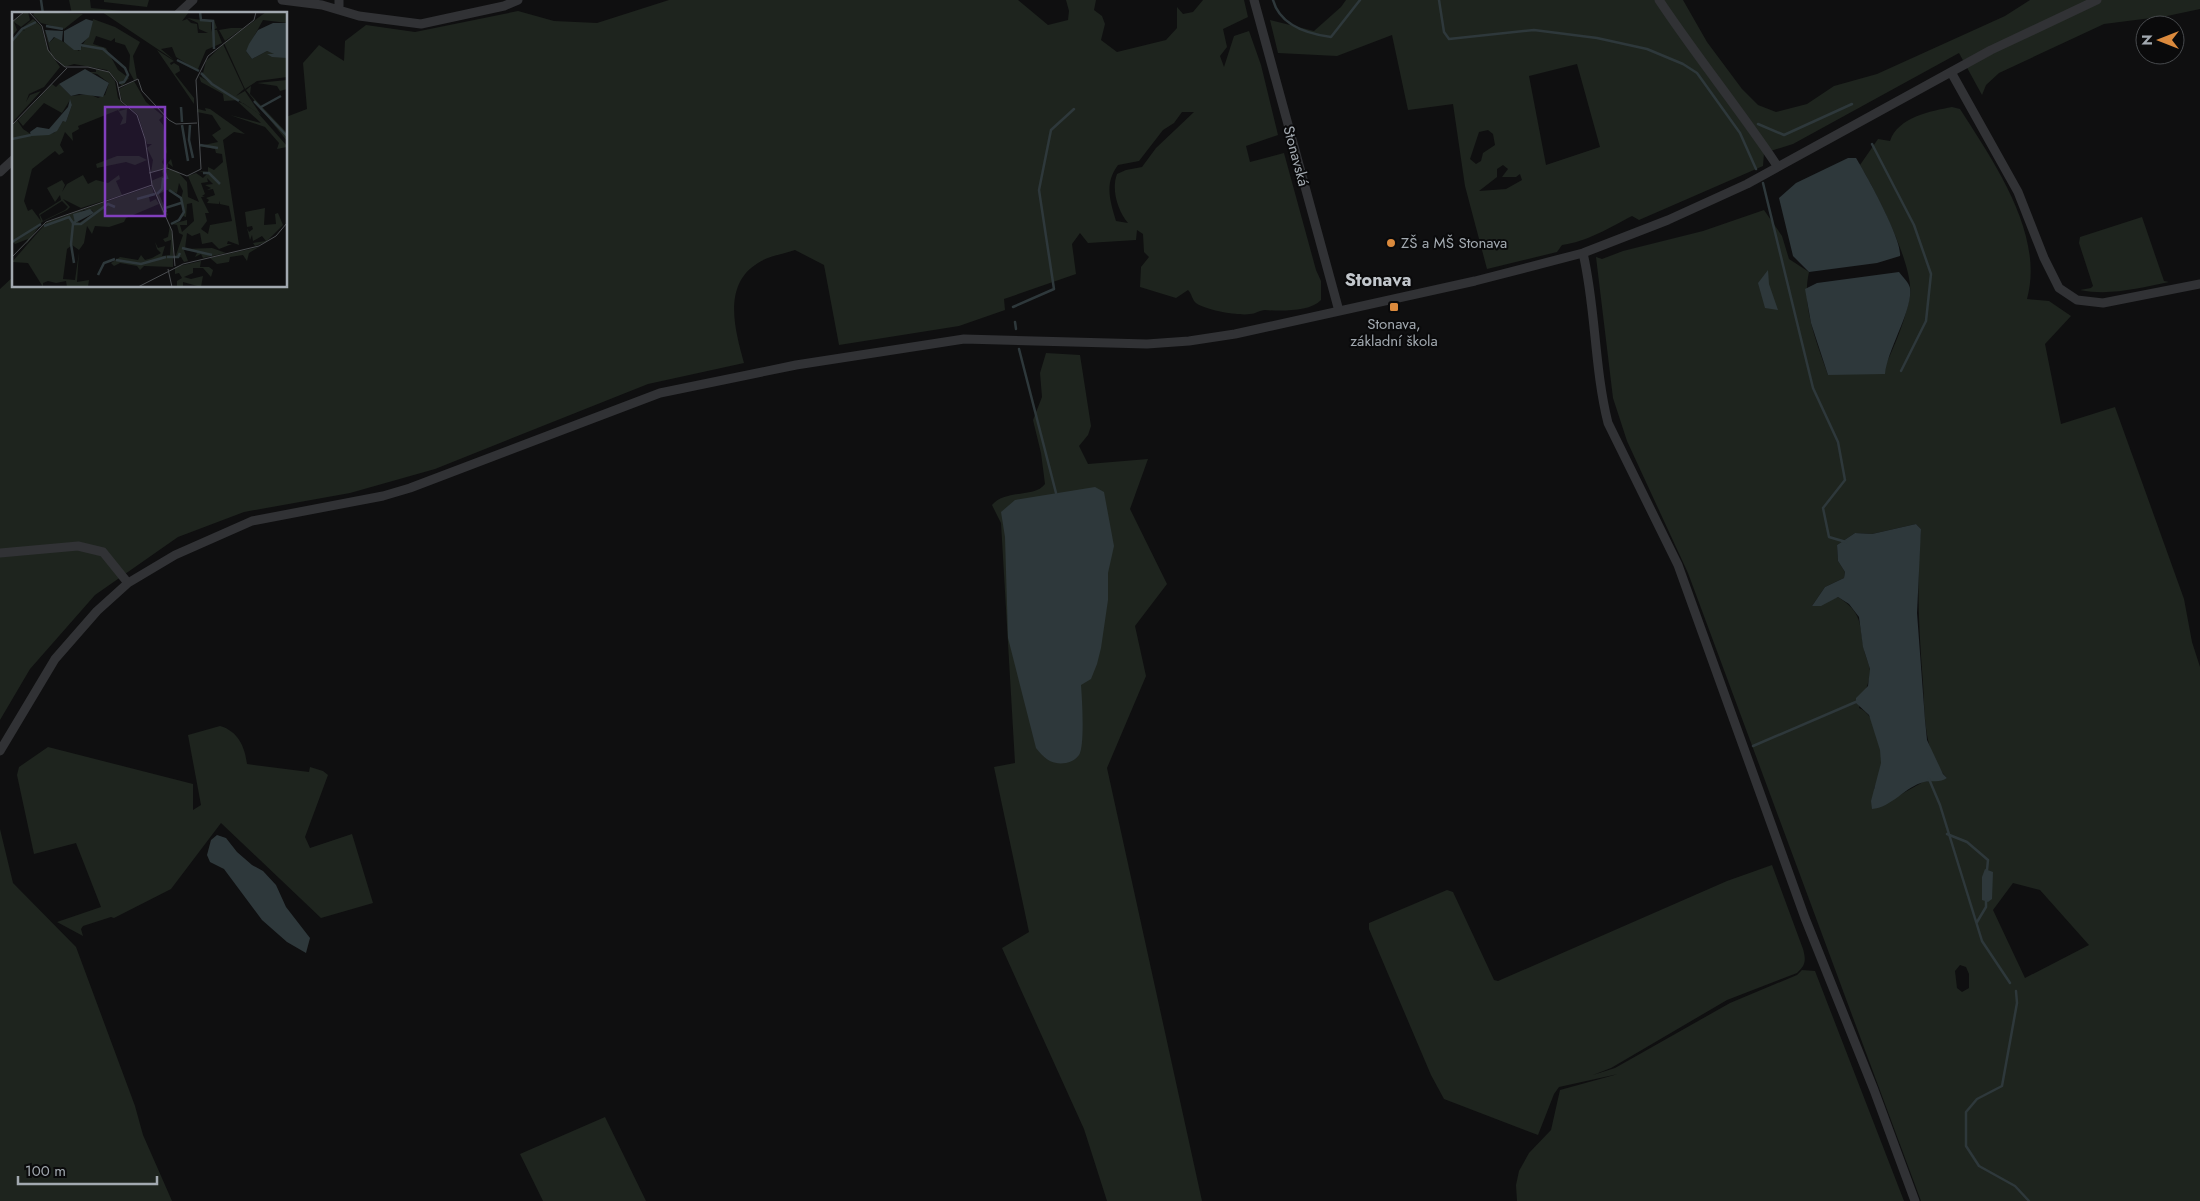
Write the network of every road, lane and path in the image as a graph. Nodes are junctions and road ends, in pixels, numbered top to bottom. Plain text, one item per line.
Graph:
1 (193, 0) edge
2 (282, 0) edge
3 (339, 0) edge
4 (518, 0) edge
5 (1254, 0) edge
6 (1659, 0) edge
7 (2097, 0) edge
8 (339, 10) junction
9 (180, 12) edge
10 (1951, 72) junction
11 (12, 160) edge
12 (1778, 167) junction
13 (0, 172) edge
14 (1583, 253) junction
15 (2200, 284) edge
16 (1339, 311) junction
17 (0, 552) edge
18 (128, 583) junction
19 (0, 751) edge
20 (1915, 1201) edge

1 - 9 street
2 - 8 street
3 - 8 street
4 - 8 street
5 - 16 street, Stonavská
6 - 12 street
7 - 10 street
10 - 12 street
10 - 15 street
11 - 13 street
12 - 14 street
14 - 16 street
14 - 20 street
16 - 18 street
17 - 18 street
18 - 19 street

